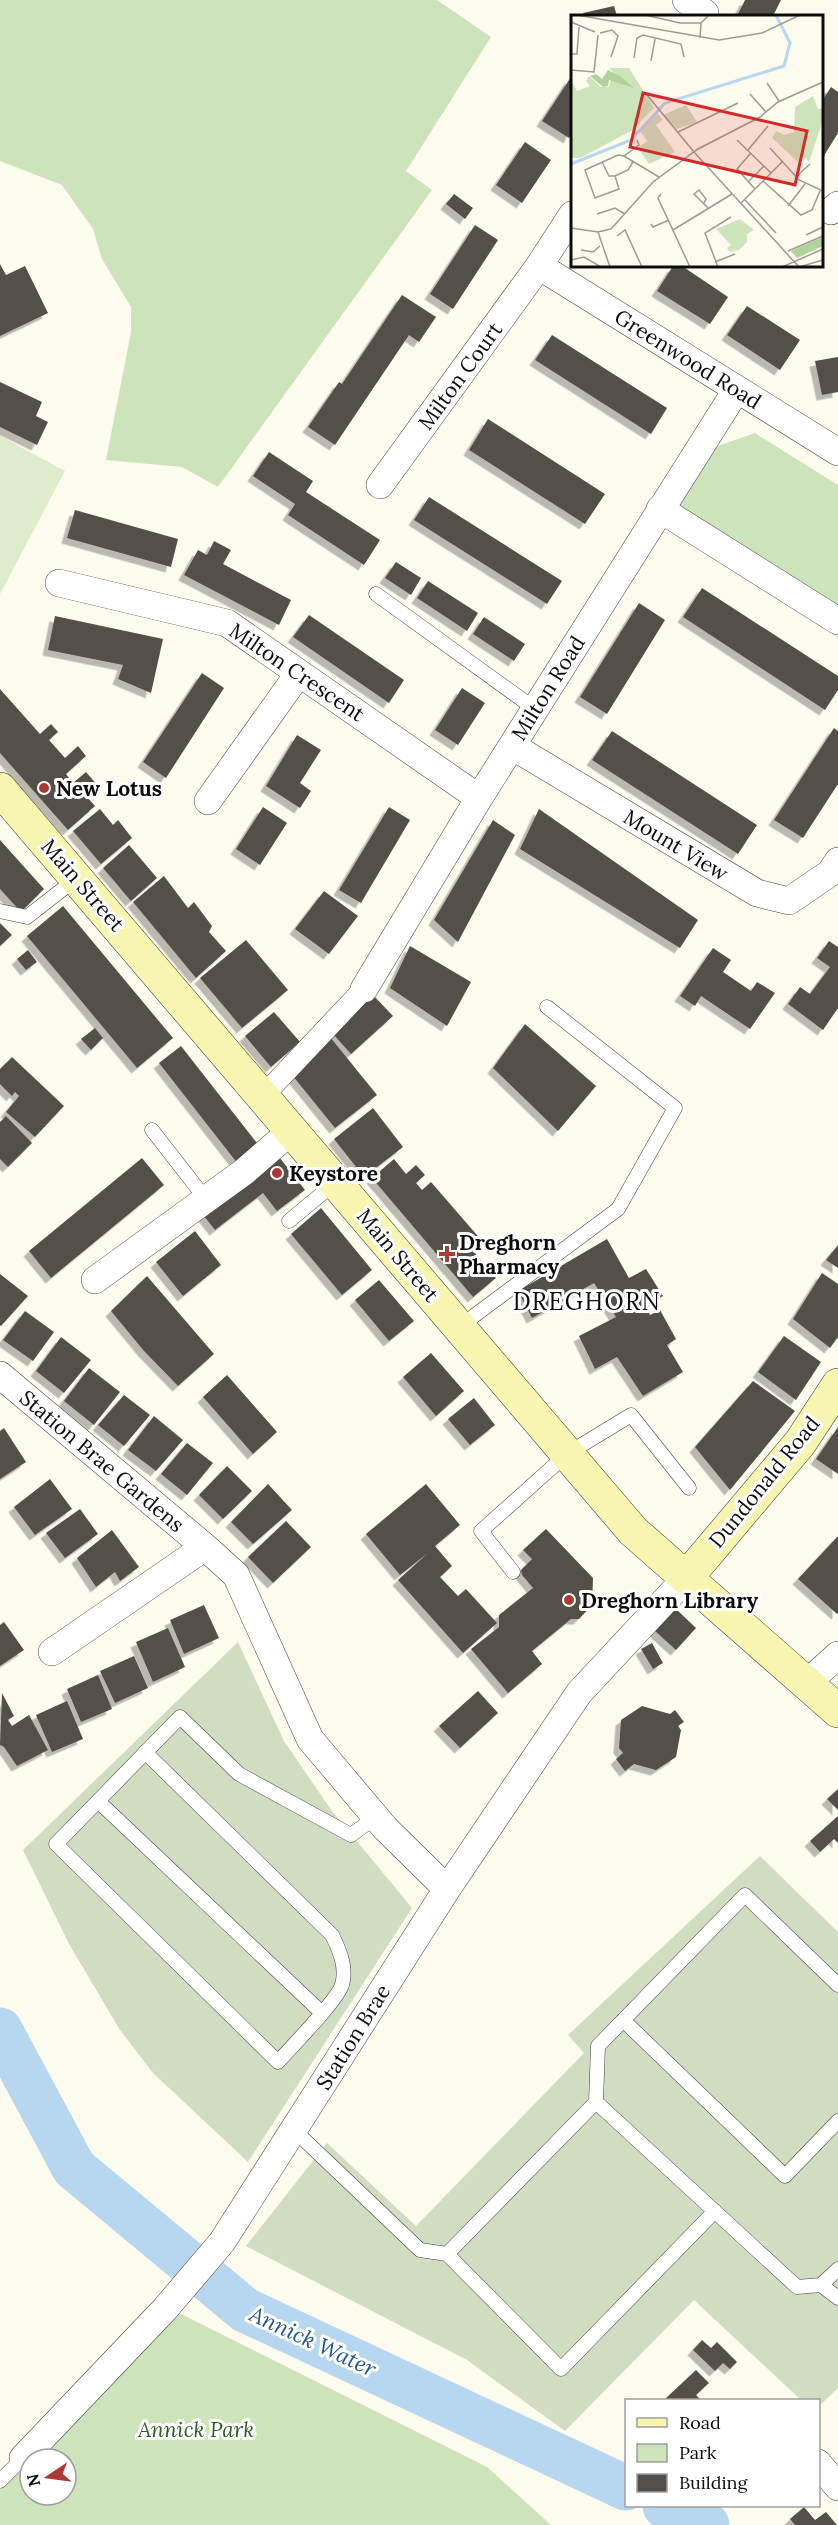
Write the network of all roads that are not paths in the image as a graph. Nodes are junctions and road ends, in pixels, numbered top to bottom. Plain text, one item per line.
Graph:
1 (571, 218) edge
2 (539, 266) junction
3 (737, 389) junction
4 (838, 452) edge
5 (381, 485) dead end
6 (660, 509) junction
7 (59, 583) dead end
8 (376, 594) dead end
9 (838, 621) edge
10 (299, 673) junction
11 (535, 709) junction
12 (512, 746) junction
13 (0, 789) edge
14 (479, 798) junction
15 (208, 801) dead end
16 (838, 861) edge
17 (77, 878) junction
18 (0, 911) edge
19 (364, 989) joint
20 (547, 1007) dead end
21 (263, 1096) junction
22 (152, 1130) dead end
23 (292, 1130) junction
24 (336, 1182) junction
25 (205, 1198) junction
26 (289, 1221) dead end
27 (95, 1280) dead end
28 (459, 1327) junction
29 (0, 1375) edge
30 (838, 1385) edge
31 (567, 1454) junction
32 (689, 1488) dead end
33 (205, 1547) junction
34 (513, 1572) dead end
35 (687, 1577) junction
36 (52, 1652) dead end
37 (838, 1655) edge
38 (808, 1682) junction
39 (838, 1710) edge
40 (146, 1752) junction
41 (98, 1801) junction
42 (376, 1817) junction
43 (447, 1889) junction
44 (838, 1986) edge
45 (321, 2013) junction
46 (623, 2020) junction
47 (597, 2102) junction
48 (838, 2121) edge
49 (294, 2130) junction
50 (715, 2211) junction
51 (447, 2254) junction
52 (838, 2268) edge
53 (821, 2285) junction
54 (838, 2298) edge
55 (33, 2447) edge
56 (18, 2463) edge
57 (820, 2464) edge
58 (0, 2481) edge
59 (838, 2487) edge

1 - 2 street, Milton Court
2 - 3 street, Greenwood Road
2 - 5 street, Milton Court
3 - 4 street, Greenwood Road
3 - 6 street, Milton Road
6 - 9 street
6 - 11 street, Milton Road
7 - 10 street, Milton Crescent
8 - 11 lane
10 - 14 street, Milton Crescent
10 - 15 street
11 - 12 street, Milton Road
12 - 14 street, Milton Road
12 - 16 street, Mount View
13 - 17 main road, Main Street
14 - 19 street, Milton Road
17 - 18 lane
17 - 21 main road, Main Street
19 - 21 street
20 - 28 lane
21 - 23 main road, Main Street
22 - 25 lane
23 - 24 main road, Main Street
23 - 25 street
24 - 26 lane
24 - 28 main road, Main Street
25 - 27 street
28 - 31 main road, Main Street
29 - 33 street, Station Brae Gardens
30 - 35 main road, Dundonald Road
31 - 32 lane
31 - 34 lane
31 - 35 main road, Main Street
33 - 36 street, Station Brae Gardens
33 - 42 street, Station Brae Gardens
35 - 38 main road, Main Street
35 - 43 street, Station Brae
37 - 38 street
38 - 39 main road, Main Street
40 - 41 lane
40 - 42 lane
40 - 45 lane
41 - 45 lane
41 - 45 lane
42 - 43 street, Station Brae Gardens
43 - 49 street, Station Brae
44 - 46 lane
46 - 47 lane
46 - 48 lane
47 - 50 lane
47 - 51 lane
49 - 51 lane
49 - 55 street, Station Brae
50 - 51 lane
50 - 53 lane
52 - 53 lane
53 - 54 lane
56 - 58 lane, Station Brae
57 - 59 street

